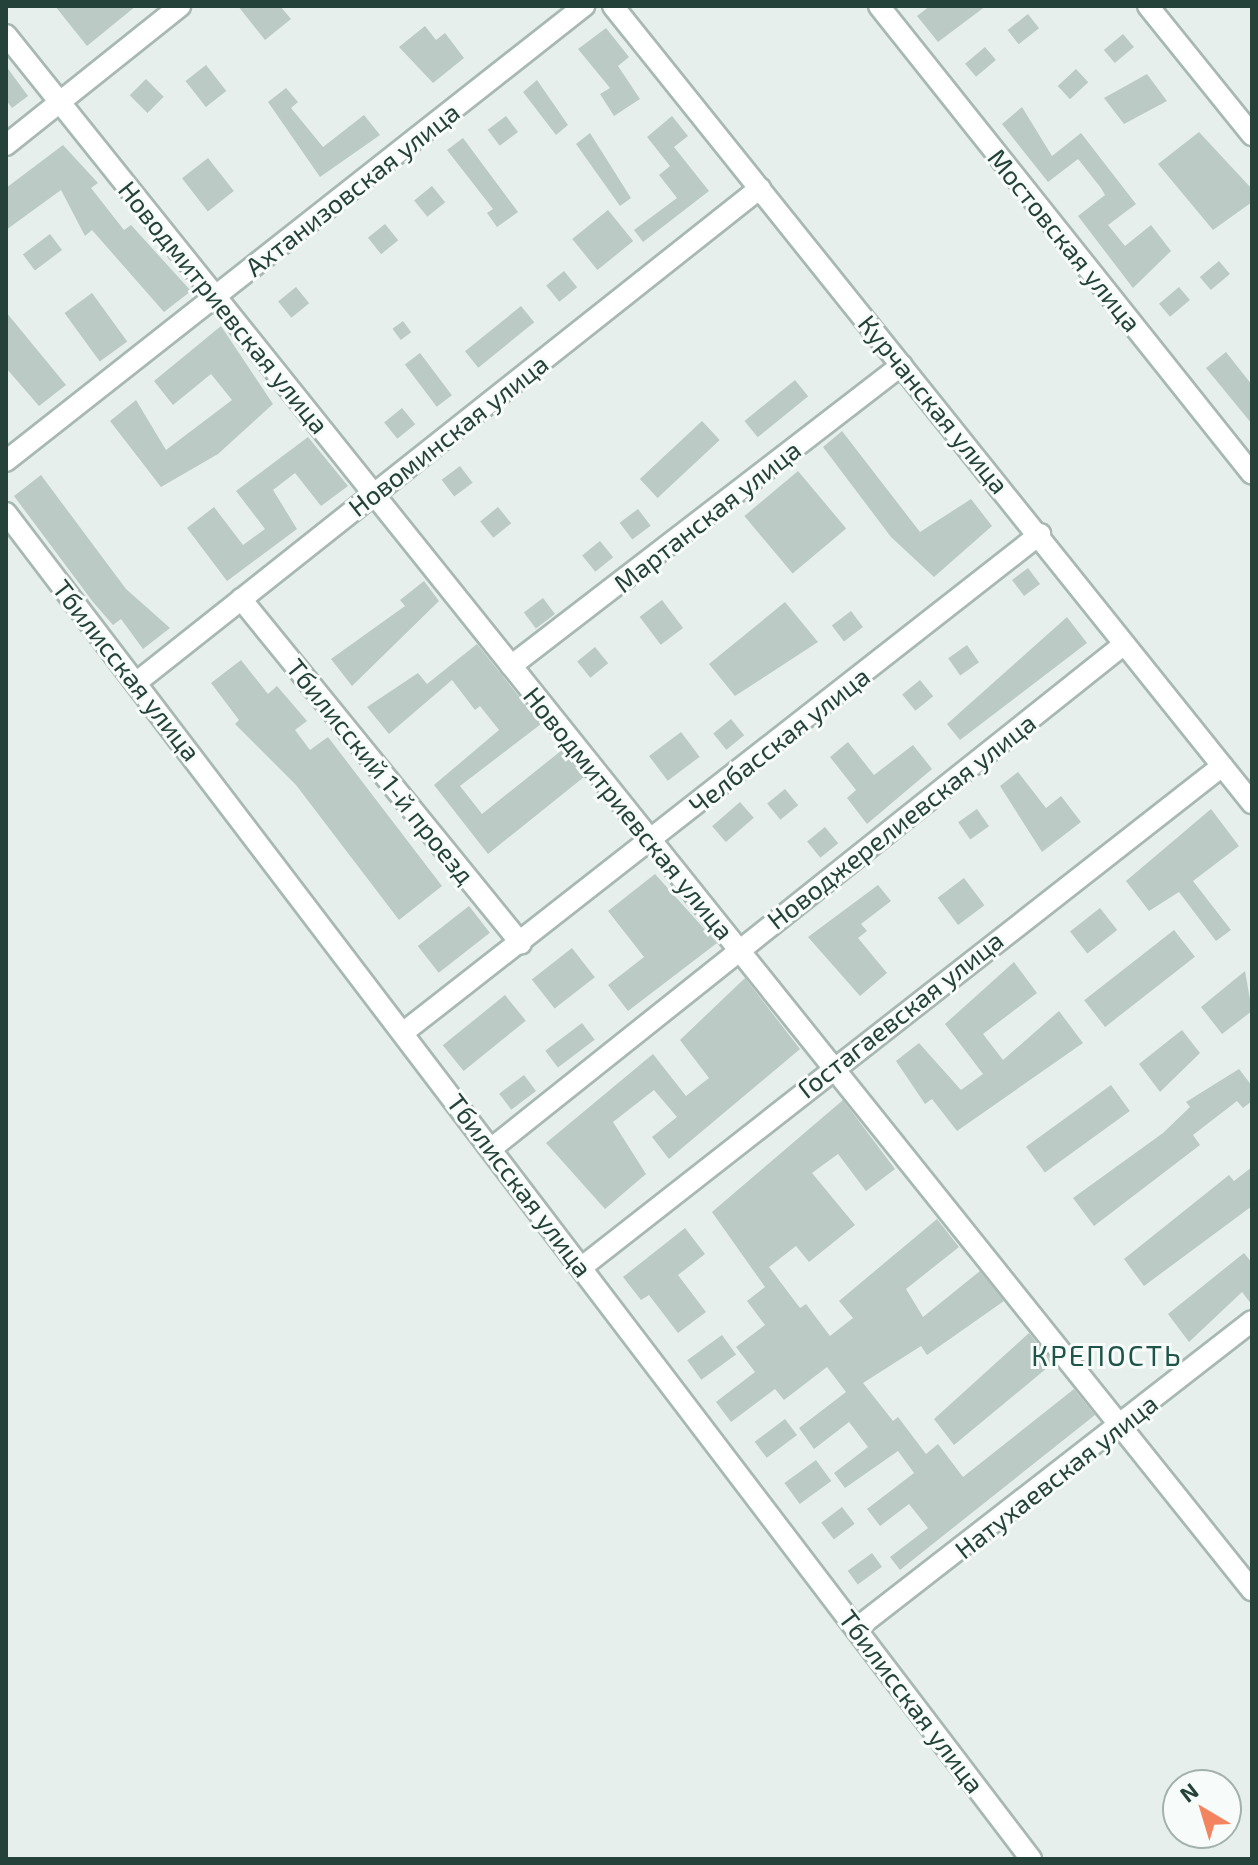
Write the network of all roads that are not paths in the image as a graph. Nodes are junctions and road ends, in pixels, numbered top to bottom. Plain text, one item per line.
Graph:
1 (180, 6) edge
2 (584, 6) edge
3 (613, 6) edge
4 (879, 6) edge
5 (1148, 6) edge
6 (6, 35) edge
7 (60, 102) junction
8 (1252, 135) edge
9 (6, 145) edge
10 (760, 188) junction
11 (215, 296) junction
12 (902, 365) junction
13 (6, 461) edge
14 (1252, 474) edge
15 (373, 494) junction
16 (6, 513) edge
17 (1040, 534) junction
18 (241, 599) junction
19 (1123, 645) junction
20 (511, 666) junction
21 (137, 682) junction
22 (1222, 766) junction
23 (1252, 803) edge
24 (651, 840) junction
25 (521, 943) junction
26 (739, 950) junction
27 (404, 1032) junction
28 (832, 1065) junction
29 (492, 1148) junction
30 (582, 1267) junction
31 (1252, 1321) edge
32 (1120, 1426) junction
33 (1252, 1590) edge
34 (857, 1628) junction
35 (1031, 1859) edge

1 - 7 street
2 - 11 street, Ахтанизовская улица
3 - 10 street, Курчанская улица
4 - 14 street, Мостовская улица
5 - 8 street
6 - 7 street, Новодмитриевская улица
7 - 9 street
7 - 11 street, Новодмитриевская улица
10 - 12 street, Курчанская улица
10 - 15 street, Новоминская улица
11 - 13 street, Ахтанизовская улица
11 - 15 street, Новодмитриевская улица
12 - 17 street, Курчанская улица
12 - 20 street, Мартанская улица
15 - 18 street, Новоминская улица
15 - 20 street, Новодмитриевская улица
16 - 21 street, Тбилисская улица
17 - 19 street, Курчанская улица
17 - 24 street, Челбасская улица
18 - 21 street, Новоминская улица
18 - 25 street, Тбилисский 1-й проезд
19 - 22 street, Курчанская улица
19 - 26 street, Новоджерелиевская улица
20 - 24 street, Новодмитриевская улица
21 - 27 street, Тбилисская улица
22 - 23 street, Курчанская улица
22 - 28 street, Гостагаевская улица
24 - 25 street, Челбасская улица
24 - 26 street, Новодмитриевская улица
25 - 27 street, Челбасская улица
26 - 28 street, Новодмитриевская улица
26 - 29 street, Новоджерелиевская улица
27 - 29 street, Тбилисская улица
28 - 30 street, Гостагаевская улица
28 - 32 street, Новодмитриевская улица
29 - 30 street, Тбилисская улица
30 - 34 street, Тбилисская улица
31 - 32 street, Натухаевская улица
32 - 33 street, Новодмитриевская улица
32 - 34 street, Натухаевская улица
34 - 35 street, Тбилисская улица

